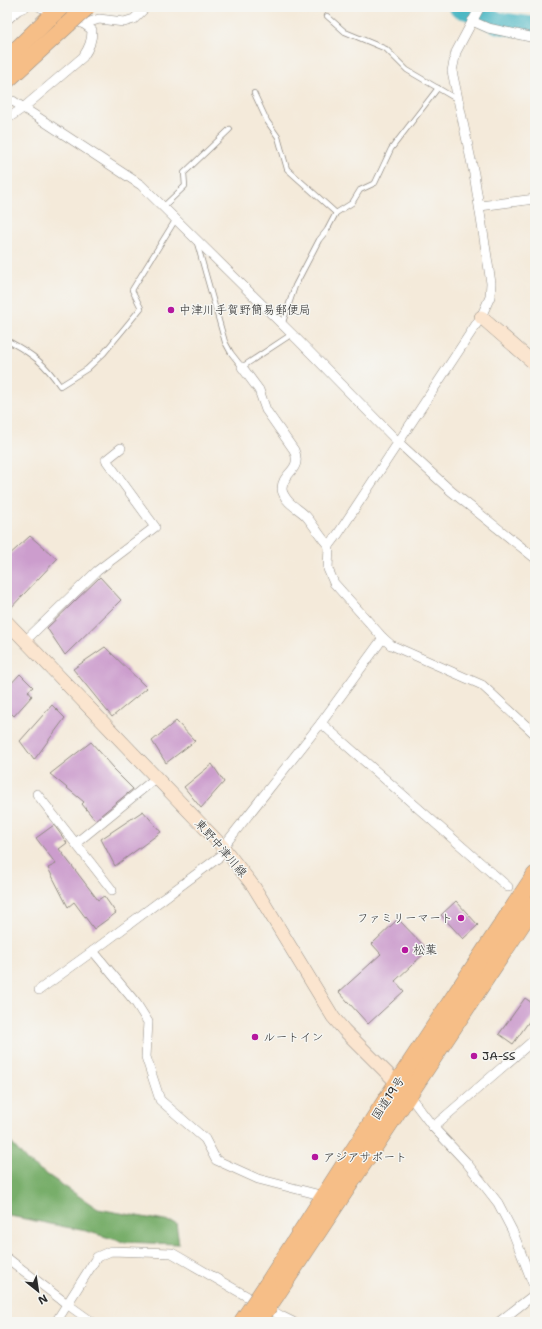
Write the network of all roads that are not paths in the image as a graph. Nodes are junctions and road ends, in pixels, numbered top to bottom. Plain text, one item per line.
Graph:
1 (25, 7) edge
2 (87, 7) edge
3 (146, 7) edge
4 (480, 7) edge
5 (50, 10) edge
6 (327, 16) dead end
7 (7, 20) edge
8 (472, 20) junction
9 (76, 24) junction
10 (535, 38) edge
11 (7, 58) edge
12 (7, 80) edge
13 (438, 88) junction
14 (254, 93) dead end
15 (12, 100) dead end
16 (459, 101) junction
17 (23, 108) junction
18 (7, 119) edge
19 (230, 129) dead end
20 (535, 199) edge
21 (164, 206) junction
22 (480, 206) junction
23 (336, 213) junction
24 (176, 219) junction
25 (197, 241) junction
26 (481, 317) junction
27 (282, 325) junction
28 (292, 334) junction
29 (10, 342) dead end
30 (535, 364) edge
31 (242, 367) junction
32 (399, 443) junction
33 (121, 448) dead end
34 (329, 546) junction
35 (535, 558) edge
36 (7, 622) edge
37 (383, 638) junction
38 (25, 641) junction
39 (322, 723) junction
40 (535, 734) edge
41 (156, 778) junction
42 (37, 794) dead end
43 (76, 844) junction
44 (224, 850) junction
45 (535, 875) edge
46 (508, 887) dead end
47 (112, 890) dead end
48 (535, 904) edge
49 (92, 951) junction
50 (39, 990) dead end
51 (535, 1039) edge
52 (403, 1089) junction
53 (434, 1127) junction
54 (324, 1196) junction
55 (7, 1258) edge
56 (535, 1289) edge
57 (271, 1290) junction
58 (535, 1294) edge
59 (67, 1304) junction
60 (56, 1322) edge
61 (92, 1322) edge
62 (242, 1322) edge
63 (258, 1322) edge
64 (293, 1322) edge
65 (499, 1322) edge

1 - 7 street
2 - 9 highway, bridge
3 - 9 street
4 - 8 street
5 - 9 street
5 - 11 highway
6 - 13 lane
8 - 10 street
8 - 16 street
9 - 12 highway
9 - 17 street
13 - 16 lane
13 - 23 lane
14 - 23 lane
15 - 17 street
16 - 22 street
17 - 18 street
17 - 21 street
19 - 21 lane
20 - 22 street
21 - 24 street
22 - 26 street
23 - 27 lane
24 - 25 street
24 - 29 lane
25 - 27 street
25 - 31 lane
26 - 30 main road
26 - 32 street
27 - 28 street
28 - 31 lane
28 - 32 street
31 - 34 street
32 - 34 street
32 - 35 street
33 - 38 street
34 - 37 street
36 - 38 main road, 東野中津川線
37 - 39 street
37 - 40 street
38 - 41 main road, 東野中津川線
39 - 44 street
39 - 46 street
41 - 43 street
41 - 44 main road, 東野中津川線
42 - 43 street
43 - 47 street
44 - 49 street
44 - 52 main road, 東野中津川線
45 - 52 highway, 国道19号
48 - 52 highway, 国道19号
49 - 50 street
49 - 54 street
51 - 53 street
52 - 53 street
52 - 54 highway, 国道19号
52 - 57 highway, 国道19号
53 - 56 street
54 - 57 highway, 国道19号
55 - 59 street
57 - 62 highway, 国道19号, bridge
57 - 63 highway, 国道19号, bridge
58 - 65 street
59 - 60 street
59 - 61 street
59 - 64 street

